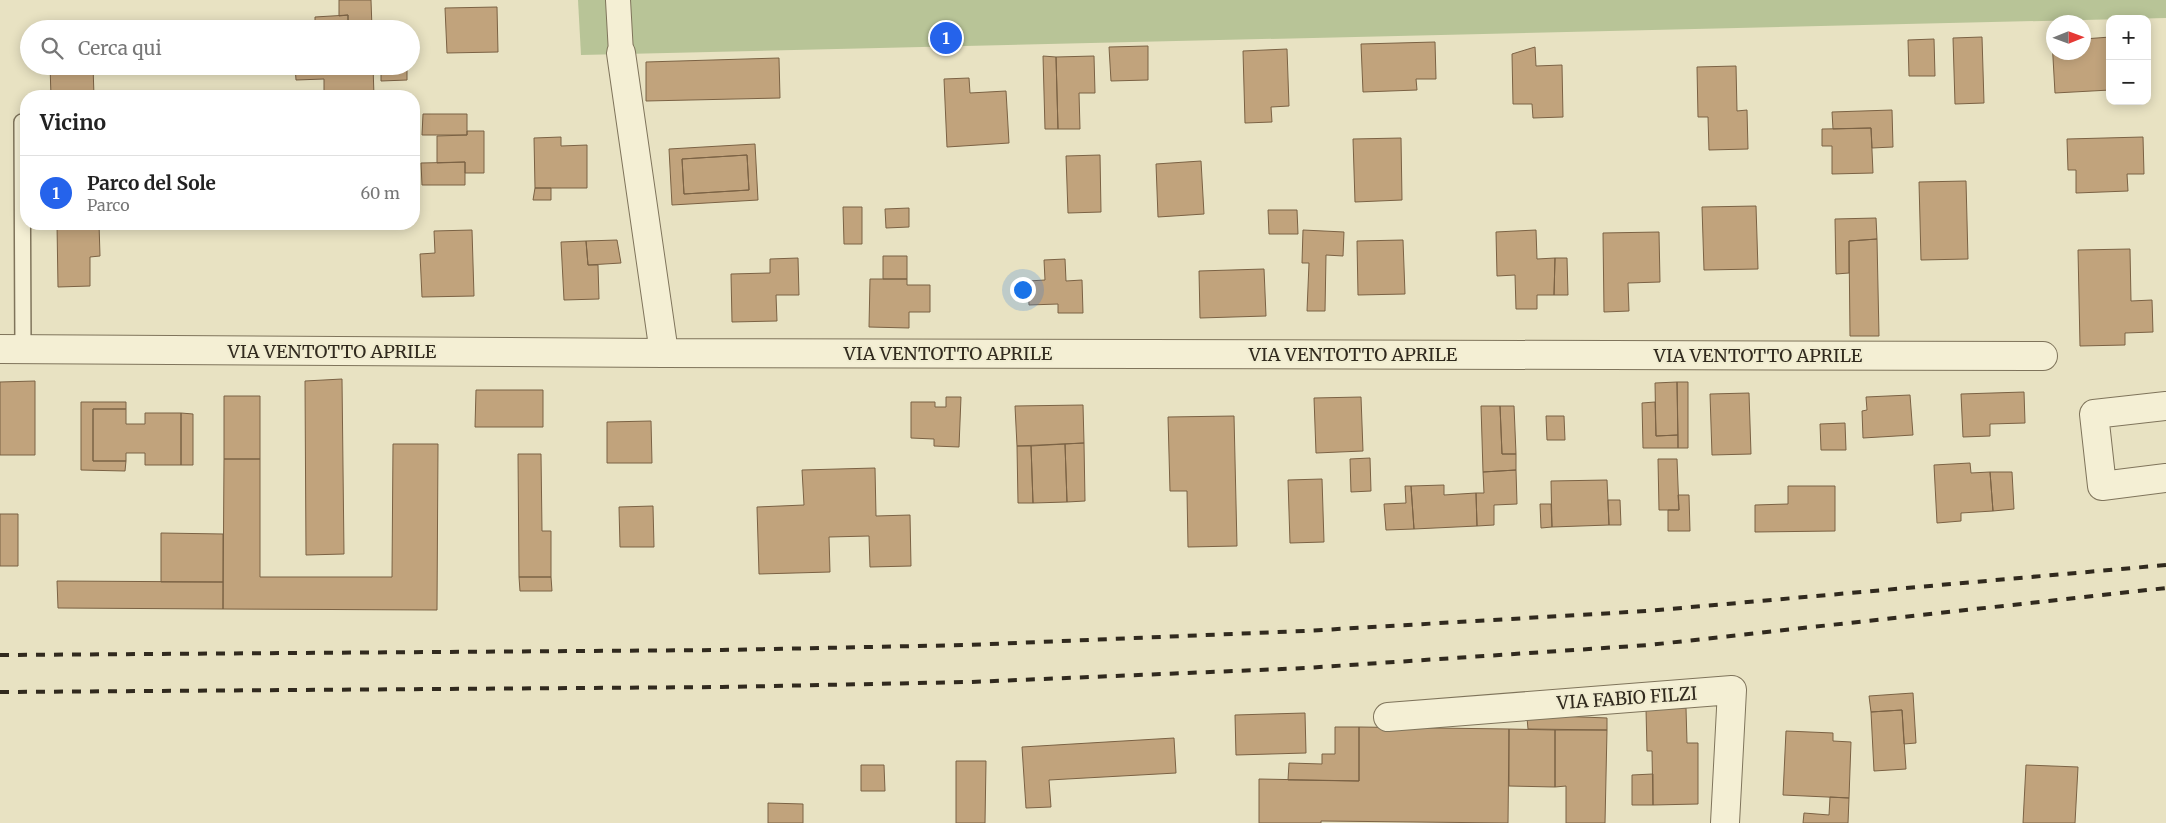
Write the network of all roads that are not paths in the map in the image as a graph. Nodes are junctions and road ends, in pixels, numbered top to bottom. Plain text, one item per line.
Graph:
1 (618, 0) edge
2 (621, 53) joint
3 (20, 167) edge
4 (12, 349) edge
5 (664, 353) junction
6 (2043, 356) dead end
7 (2166, 406) edge
8 (2166, 478) edge
9 (1388, 717) dead end
10 (1725, 823) edge

1 - 2 street
2 - 5 street
3 - 4 lane
4 - 5 street, VIA VENTOTTO APRILE
5 - 6 street, VIA VENTOTTO APRILE
7 - 8 street
9 - 10 street, VIA FABIO FILZI

